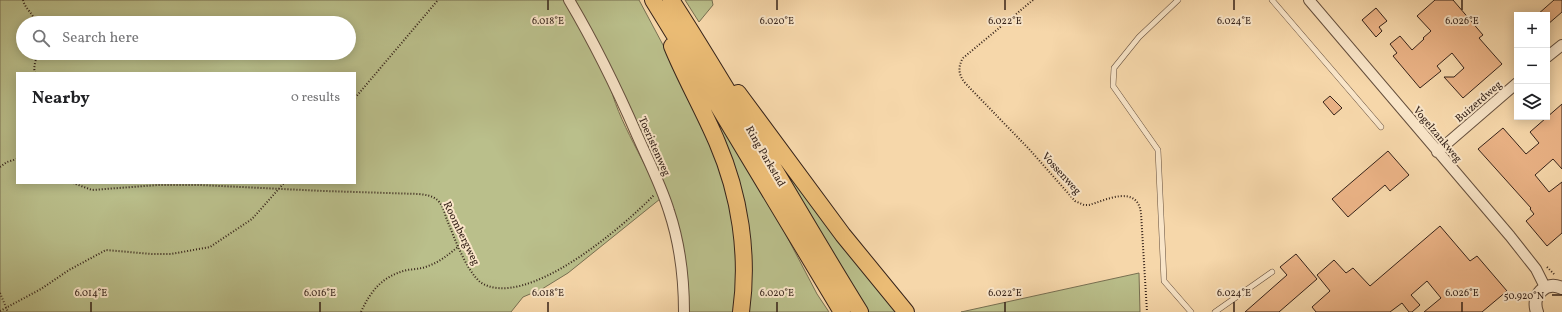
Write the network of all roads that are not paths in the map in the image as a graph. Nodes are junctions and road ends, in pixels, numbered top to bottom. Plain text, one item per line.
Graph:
1 (569, 0) edge
2 (653, 0) edge
3 (670, 0) edge
4 (1178, 0) edge
5 (1272, 0) edge
6 (1309, 0) edge
7 (687, 25) junction
8 (1562, 44) edge
9 (1550, 55) edge
10 (1516, 84) edge
11 (1381, 126) dead end
12 (1437, 152) junction
13 (1272, 272) dead end
14 (1545, 287) junction
15 (1562, 288) edge
16 (684, 312) edge
17 (741, 312) edge
18 (842, 312) edge
19 (860, 312) edge
20 (906, 312) edge
21 (1191, 312) edge
22 (1215, 312) edge
23 (1537, 312) edge

1 - 16 street, Toeristenweg
2 - 17 highway
2 - 18 highway, Ring Parkstad
3 - 7 highway, Ring Parkstad
4 - 21 lane
5 - 11 lane
6 - 12 street, Vogelzankweg
7 - 19 highway, Ring Parkstad
7 - 20 highway
8 - 9 street
10 - 12 street, Buizerdweg
12 - 14 street, Vogelzankweg
13 - 22 lane
14 - 15 street
14 - 23 street

